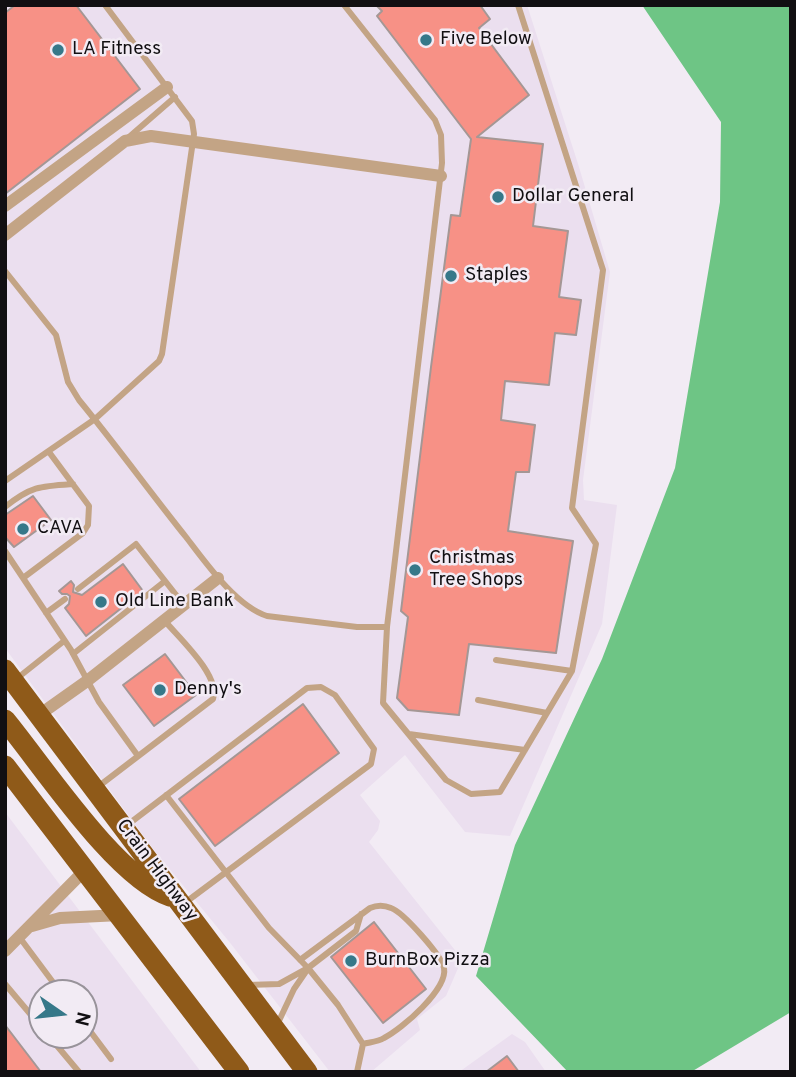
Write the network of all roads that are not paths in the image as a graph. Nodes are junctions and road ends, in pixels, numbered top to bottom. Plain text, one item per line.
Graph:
1 (105, 5) edge
2 (344, 5) edge
3 (518, 5) edge
4 (171, 92) junction
5 (125, 141) junction
6 (192, 143) junction
7 (69, 160) junction
8 (81, 175) junction
9 (441, 176) junction
10 (5, 206) edge
11 (5, 234) edge
12 (5, 271) edge
13 (95, 419) junction
14 (49, 452) junction
15 (5, 481) edge
16 (73, 484) junction
17 (5, 507) edge
18 (5, 551) edge
19 (23, 578) junction
20 (218, 578) junction
21 (165, 581) junction
22 (78, 589) dead end
23 (65, 599) dead end
24 (184, 605) junction
25 (46, 613) junction
26 (164, 620) junction
27 (387, 627) junction
28 (64, 641) junction
29 (73, 654) junction
30 (496, 660) dead end
31 (572, 671) junction
32 (9, 675) edge
33 (87, 681) junction
34 (478, 700) dead end
35 (547, 713) junction
36 (39, 715) junction
37 (5, 720) edge
38 (408, 734) junction
39 (525, 750) junction
40 (138, 756) junction
41 (5, 766) edge
42 (94, 789) junction
43 (166, 795) junction
44 (124, 828) junction
45 (86, 869) junction
46 (226, 872) junction
47 (179, 901) junction
48 (361, 914) junction
49 (120, 915) junction
50 (31, 926) junction
51 (20, 938) junction
52 (5, 951) edge
53 (300, 960) junction
54 (308, 968) junction
55 (51, 979) edge
56 (5, 984) edge
57 (242, 985) junction
58 (28, 1011) edge
59 (275, 1030) junction
60 (98, 1042) edge
61 (363, 1044) junction
62 (60, 1049) edge
63 (110, 1059) dead end
64 (79, 1072) edge
65 (239, 1072) edge
66 (307, 1072) edge
67 (357, 1072) edge

1 - 4 lane
2 - 9 lane
3 - 31 lane
4 - 5 lane
4 - 6 lane
4 - 7 street
5 - 6 street
5 - 8 street
6 - 9 street
6 - 13 lane
7 - 8 lane
7 - 10 street
8 - 11 street
9 - 27 lane
12 - 13 lane
13 - 14 lane
13 - 20 lane
14 - 15 lane
14 - 16 lane
16 - 17 lane
16 - 19 lane
18 - 19 lane
19 - 25 lane
20 - 24 street
20 - 27 lane
21 - 22 lane
21 - 24 lane
21 - 29 lane
23 - 25 lane
24 - 26 street
25 - 28 lane
26 - 33 street
26 - 40 lane
27 - 38 lane
28 - 29 lane
28 - 32 lane
29 - 33 lane
30 - 31 lane
31 - 35 lane
32 - 36 highway, Crain Highway
33 - 36 street
33 - 40 lane
34 - 35 lane
35 - 39 lane
36 - 42 highway, Crain Highway
37 - 47 highway
38 - 39 lane
38 - 39 lane
40 - 42 lane
41 - 45 highway
42 - 44 highway, Crain Highway
43 - 44 lane
43 - 46 lane
43 - 46 lane
44 - 47 highway, Crain Highway
45 - 49 highway
45 - 50 street
46 - 47 lane
46 - 53 lane
47 - 57 highway, Crain Highway
48 - 53 lane
48 - 54 lane
48 - 61 lane
49 - 50 street
49 - 65 highway
50 - 51 street
51 - 52 street
51 - 55 lane
53 - 54 lane
54 - 57 lane
54 - 59 lane
54 - 61 lane
56 - 58 lane
57 - 59 highway, Crain Highway
59 - 66 highway, Crain Highway
60 - 63 lane
61 - 67 lane
62 - 64 lane

